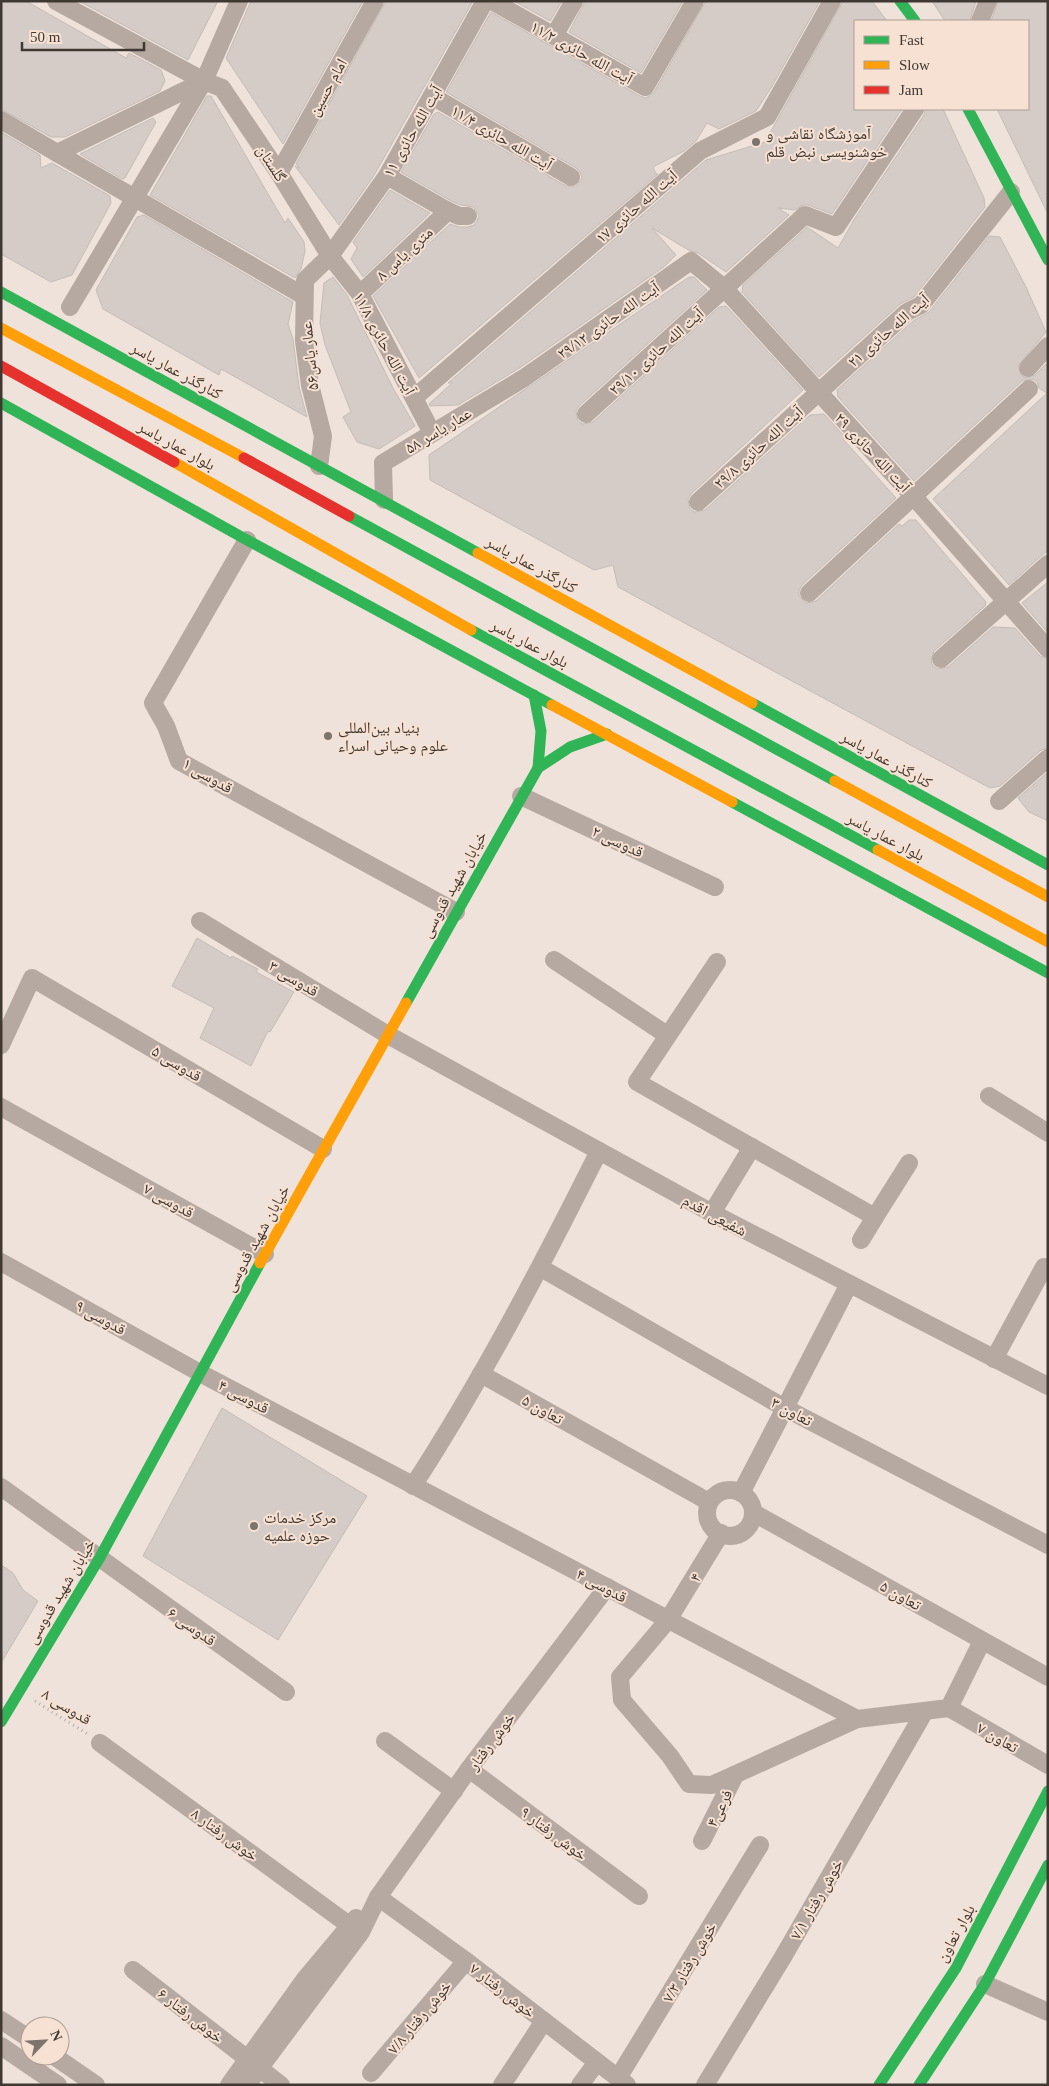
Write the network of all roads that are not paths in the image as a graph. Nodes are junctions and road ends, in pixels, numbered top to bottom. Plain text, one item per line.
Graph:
1 (56, 1) edge
2 (239, 1) edge
3 (375, 1) edge
4 (485, 1) edge
5 (492, 1) edge
6 (574, 1) edge
7 (695, 1) edge
8 (832, 1) edge
9 (900, 1) edge
10 (988, 1) edge
11 (914, 20) edge
12 (980, 20) edge
13 (554, 36) junction
14 (204, 80) junction
15 (432, 96) junction
16 (914, 110) edge
17 (969, 110) edge
18 (1, 120) edge
19 (57, 152) junction
20 (279, 173) junction
21 (387, 176) junction
22 (571, 177) dead end
23 (1011, 192) junction
24 (134, 198) junction
25 (448, 211) junction
26 (468, 216) dead end
27 (330, 256) junction
28 (1048, 260) edge
29 (691, 261) joint
30 (725, 288) junction
31 (1, 292) edge
32 (360, 294) junction
33 (304, 296) junction
34 (70, 307) dead end
35 (1, 328) edge
36 (1048, 346) edge
37 (1, 366) edge
38 (1028, 368) dead end
39 (92, 375) junction
40 (524, 378) joint
41 (128, 383) dead end
42 (1029, 389) dead end
43 (155, 390) dead end
44 (818, 392) junction
45 (414, 398) junction
46 (200, 401) junction
47 (1, 403) edge
48 (586, 414) dead end
49 (432, 434) junction
50 (319, 466) junction
51 (914, 496) junction
52 (384, 500) junction
53 (698, 502) dead end
54 (261, 510) junction
55 (247, 540) junction
56 (302, 549) dead end
57 (1048, 564) edge
58 (323, 569) dead end
59 (808, 593) dead end
60 (351, 595) junction
61 (1007, 602) junction
62 (550, 610) junction
63 (1048, 649) edge
64 (941, 659) dead end
65 (534, 694) junction
66 (606, 734) junction
67 (1048, 758) edge
68 (538, 768) junction
69 (521, 796) junction
70 (999, 800) dead end
71 (1048, 865) edge
72 (715, 887) dead end
73 (1048, 897) edge
74 (456, 912) junction
75 (200, 921) dead end
76 (1048, 942) edge
77 (554, 960) dead end
78 (717, 962) dead end
79 (1048, 973) edge
80 (388, 1034) junction
81 (667, 1036) junction
82 (1, 1045) edge
83 (989, 1096) dead end
84 (1, 1107) edge
85 (1048, 1133) edge
86 (752, 1147) junction
87 (323, 1150) junction
88 (599, 1151) junction
89 (909, 1163) dead end
90 (712, 1213) junction
91 (875, 1217) junction
92 (861, 1240) dead end
93 (265, 1254) junction
94 (1, 1262) edge
95 (1044, 1267) dead end
96 (541, 1268) junction
97 (849, 1284) junction
98 (994, 1359) junction
99 (200, 1373) junction
100 (481, 1374) junction
101 (1048, 1386) edge
102 (786, 1408) junction
103 (414, 1486) junction
104 (1, 1487) edge
105 (741, 1493) junction
106 (709, 1502) junction
107 (754, 1513) junction
108 (721, 1533) junction
109 (1048, 1545) edge
110 (99, 1559) junction
111 (607, 1587) junction
112 (668, 1620) junction
113 (982, 1641) junction
114 (1048, 1677) edge
115 (286, 1692) dead end
116 (949, 1708) junction
117 (925, 1711) junction
118 (857, 1719) junction
119 (1, 1722) edge
120 (385, 1741) dead end
121 (100, 1742) road end
122 (1048, 1766) edge
123 (469, 1769) junction
124 (735, 1775) junction
125 (454, 1791) junction
126 (1048, 1791) edge
127 (702, 1840) dead end
128 (760, 1845) dead end
129 (1048, 1865) edge
130 (639, 1896) dead end
131 (378, 1897) junction
132 (349, 1925) junction
133 (466, 1961) junction
134 (134, 1970) dead end
135 (985, 1984) junction
136 (1048, 2012) edge
137 (1, 2020) edge
138 (544, 2021) junction
139 (20, 2033) edge
140 (1, 2046) edge
141 (597, 2062) junction
142 (254, 2064) junction
143 (68, 2066) edge
144 (371, 2073) dead end
145 (623, 2081) edge
146 (58, 2085) edge
147 (96, 2085) edge
148 (230, 2085) edge
149 (248, 2085) edge
150 (281, 2085) edge
151 (502, 2085) edge
152 (580, 2085) edge
153 (706, 2085) edge
154 (879, 2085) edge
155 (919, 2085) edge

1 - 14 street, گلستان
2 - 14 street
3 - 20 street, امام حسین
4 - 15 street, آیت الله حائری ۱۱
5 - 13 street, آیت الله حائری ۱۱/۲
6 - 13 street
7 - 13 street, آیت الله حائری ۱۱/۲
8 - 45 street, آیت الله حائری ۱۷
9 - 11 main road
10 - 12 street
14 - 19 street
14 - 20 street, گلستان
14 - 24 street
15 - 21 street, آیت الله حائری ۱۱
15 - 22 street, آیت الله حائری ۱۱/۴
16 - 30 street, آیت الله حائری ۲۹/۱۰
17 - 23 main road
18 - 19 street
19 - 24 street
20 - 27 street, گلستان
21 - 25 street
21 - 27 street, آیت الله حائری ۱۱
23 - 28 main road
23 - 44 street, آیت الله حائری ۲۱
24 - 33 street
24 - 34 street
25 - 26 street
25 - 32 street, ۸ متری یاس
27 - 32 street, آیت الله حائری ۱۱/۸
27 - 33 street, عمار یاس۵۶
29 - 30 street, آیت الله حائری ۲۹
29 - 40 street, آیت الله حائری ۲۹/۱۲
30 - 44 street, آیت الله حائری ۲۹
30 - 48 street, آیت الله حائری ۲۹/۱۰
31 - 46 main road, کنارگذر عمار یاسر
32 - 45 street, آیت الله حائری ۱۱/۸
33 - 50 street, عمار یاس۵۶
35 - 39 main road, بلوار عمار یاسر
36 - 38 street
37 - 54 main road, بلوار عمار یاسر
39 - 41 main road
39 - 62 main road, بلوار عمار یاسر
40 - 49 street, عمار یاسر ۵۸
42 - 51 street
43 - 46 main road
44 - 51 street, آیت الله حائری ۲۹
44 - 53 street, آیت الله حائری ۲۹/۸
45 - 49 street, آیت الله حائری ۱۱/۸
46 - 50 main road, کنارگذر عمار یاسر
47 - 55 main road
49 - 52 street, عمار یاسر ۵۸
50 - 52 main road, کنارگذر عمار یاسر
51 - 59 street
51 - 61 street, آیت الله حائری ۲۹
52 - 62 main road, کنارگذر عمار یاسر
54 - 56 main road
54 - 76 main road, بلوار عمار یاسر
55 - 60 main road
55 - 74 street, قدوسی ۱
57 - 61 street
58 - 60 main road
60 - 65 main road
61 - 63 street, آیت الله حائری ۲۹
61 - 64 street
62 - 71 main road, کنارگذر عمار یاسر
62 - 73 main road, بلوار عمار یاسر
65 - 66 main road
65 - 68 main road
66 - 68 main road
66 - 79 main road
67 - 70 street
68 - 69 main road, خیابان شهید قدوسی
69 - 72 street, قدوسی ۲
69 - 74 main road, خیابان شهید قدوسی
74 - 80 main road, خیابان شهید قدوسی
75 - 80 street, قدوسی ۳
77 - 81 street
78 - 81 street
80 - 87 main road, خیابان شهید قدوسی
80 - 88 street, شفیعی اقدم
81 - 86 street
82 - 87 street, قدوسی ۵
83 - 85 street
84 - 93 street, قدوسی ۷
86 - 90 street
86 - 91 street
87 - 93 main road, خیابان شهید قدوسی
88 - 90 street, شفیعی اقدم
88 - 96 street
89 - 91 street
90 - 97 street, شفیعی اقدم
91 - 92 street
93 - 99 main road, خیابان شهید قدوسی
94 - 99 street, قدوسی ۹
95 - 98 street
96 - 100 street
96 - 102 street, تعاون ۳
97 - 98 street, شفیعی اقدم
97 - 102 street
98 - 101 street, شفیعی اقدم
99 - 103 street, قدوسی ۴
99 - 110 main road, خیابان شهید قدوسی
100 - 103 street
100 - 106 street, تعاون ۵
102 - 105 street
102 - 109 street, تعاون ۳
103 - 111 street, قدوسی ۴
104 - 110 street, قدوسی ۶
105 - 106 street
105 - 107 street
106 - 108 street
107 - 108 street
107 - 113 street, تعاون ۵
108 - 112 street, ۴
110 - 115 street, قدوسی ۶
110 - 119 main road, خیابان شهید قدوسی
111 - 112 street, قدوسی ۴
111 - 123 street, خوش رفتار
112 - 118 street, قدوسی ۴
112 - 124 street, ۴
113 - 114 street, تعاون ۵
113 - 116 street
116 - 117 street
116 - 122 street, تعاون ۷
117 - 118 street
117 - 153 street, خوش رفتار ۷/۱
118 - 124 street, ۴
120 - 125 street
121 - 132 street, خوش رفتار ۸
123 - 125 street, خوش رفتار
123 - 130 street, خوش رفتار ۹
124 - 127 street, فرعی۴
125 - 131 street, خوش رفتار
126 - 154 main road, بلوار تعاون
128 - 145 street, خوش رفتار ۷/۳
129 - 135 main road
131 - 132 street, خوش رفتار
131 - 133 street, خوش رفتار ۷
131 - 142 street, خوش رفتار
132 - 142 street, خوش رفتار
133 - 138 street, خوش رفتار ۷
133 - 144 street, خوش رفتار ۷/۸
134 - 142 street, خوش رفتار ۶
135 - 136 street
135 - 155 main road
137 - 139 street
138 - 141 street, خوش رفتار ۷
138 - 151 street
140 - 146 street
141 - 145 street, خوش رفتار ۷
141 - 152 street
142 - 148 street, خوش رفتار
142 - 149 street, خوش رفتار
142 - 150 street, خوش رفتار ۶
143 - 147 street

